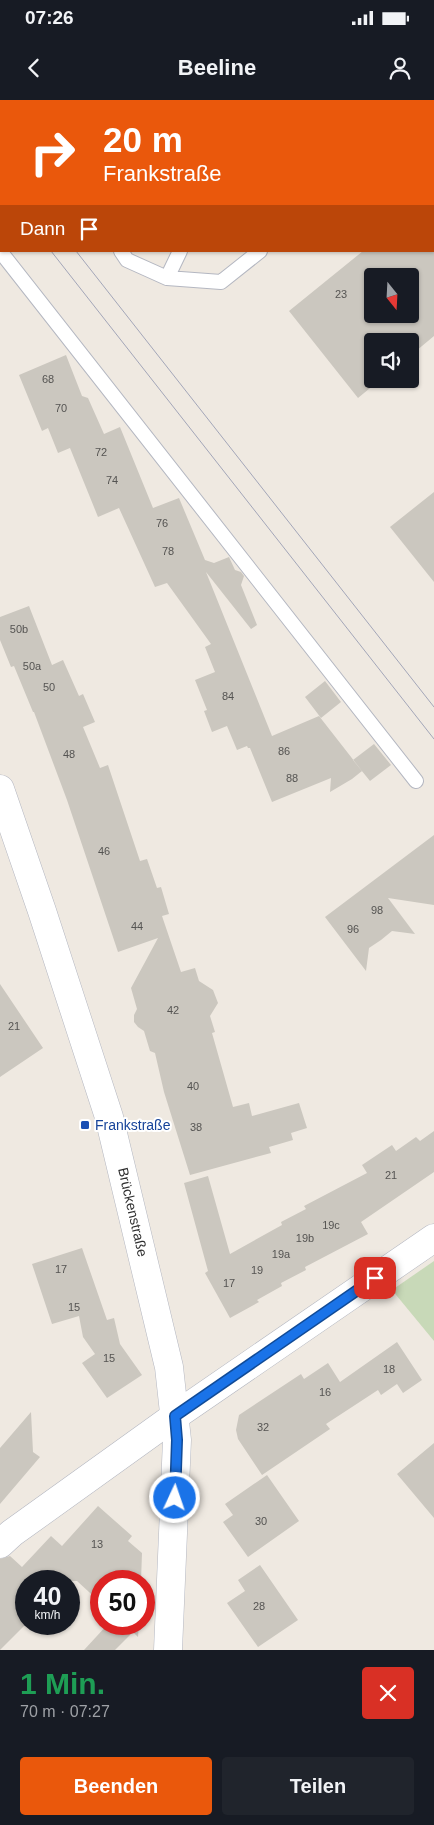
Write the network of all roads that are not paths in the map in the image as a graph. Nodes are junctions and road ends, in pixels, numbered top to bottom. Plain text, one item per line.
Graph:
1 (1, 252) edge
2 (122, 252) edge
3 (180, 252) edge
4 (259, 252) edge
5 (167, 278) junction
6 (416, 781) dead end
7 (0, 789) edge
8 (434, 1238) edge
9 (175, 1416) junction
10 (4, 1534) edge
11 (168, 1650) edge

1 - 6 lane
2 - 5 lane
3 - 5 lane
4 - 5 lane
7 - 9 main road, Brückenstraße
8 - 9 main road
9 - 10 main road
9 - 11 main road, Brückenstraße

